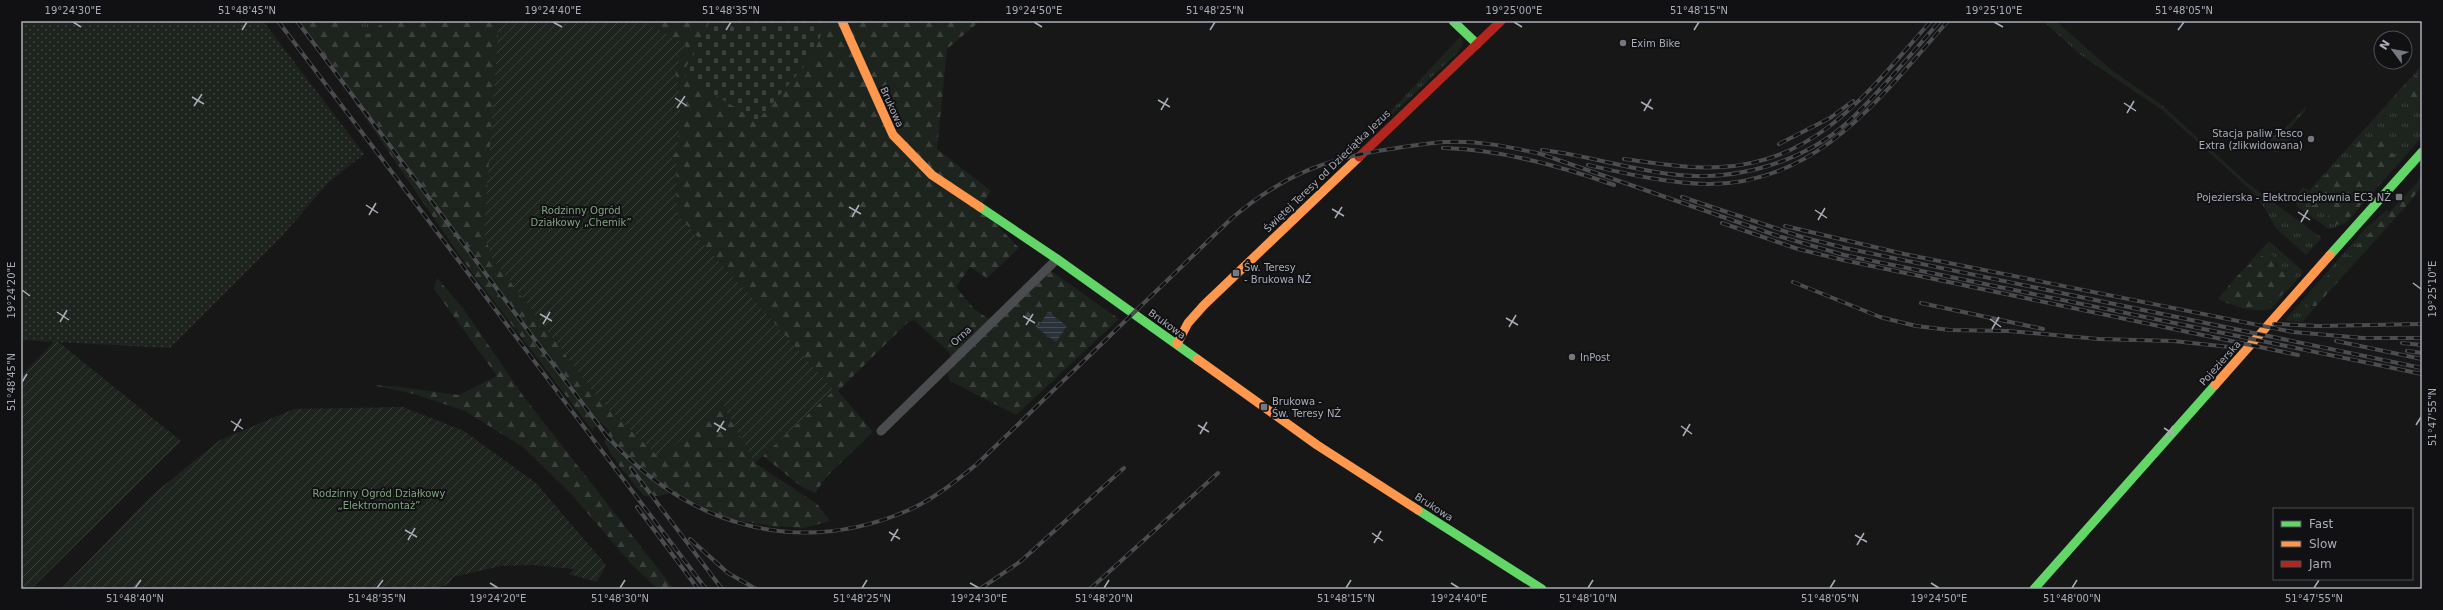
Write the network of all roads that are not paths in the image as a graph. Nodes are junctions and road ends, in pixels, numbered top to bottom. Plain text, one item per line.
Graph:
1 (842, 21) edge
2 (1453, 21) edge
3 (1501, 21) edge
4 (1477, 44) junction
5 (2422, 152) edge
6 (1058, 259) junction
7 (1177, 344) junction
8 (880, 431) dead end
9 (1542, 589) edge
10 (2034, 589) edge

1 - 6 street, Brukowa
2 - 4 street
3 - 4 street, Świętej Teresy od Dzieciątka Jezus
4 - 7 street, Świętej Teresy od Dzieciątka Jezus
5 - 10 street, Pojezierska
6 - 7 street, Brukowa
6 - 8 street, Orna
7 - 9 street, Brukowa

